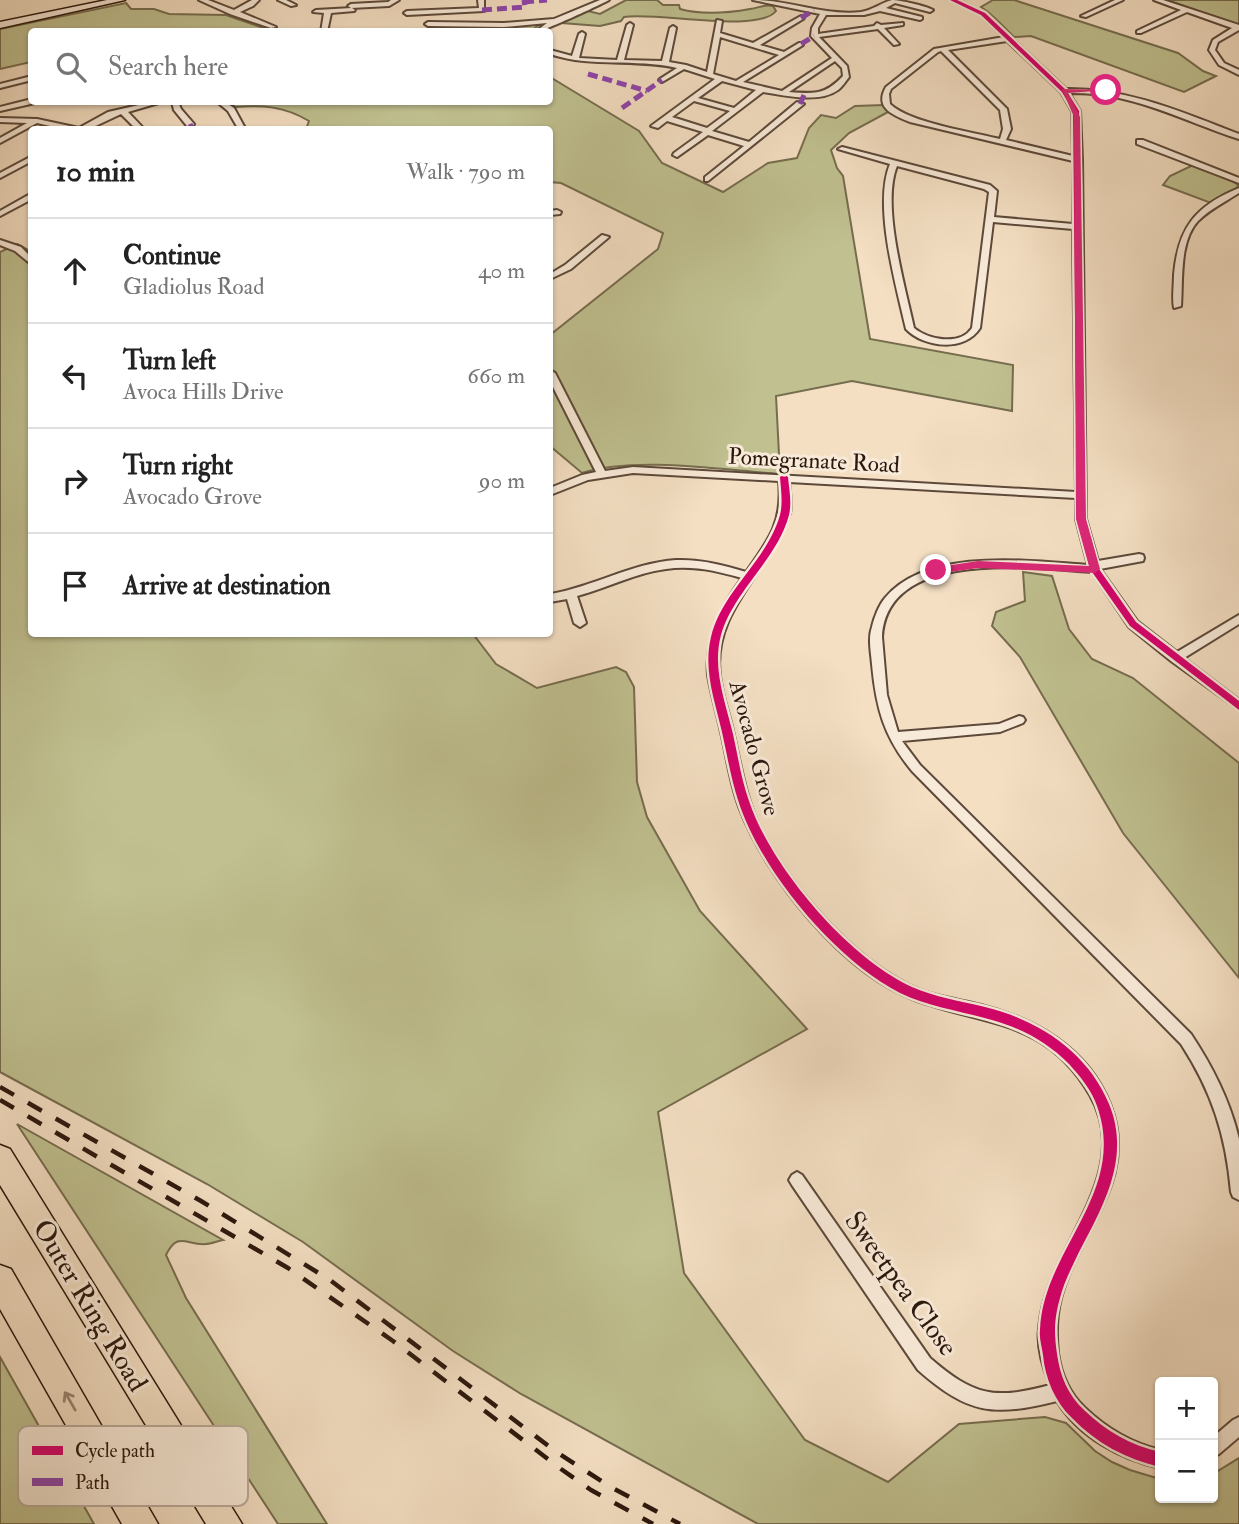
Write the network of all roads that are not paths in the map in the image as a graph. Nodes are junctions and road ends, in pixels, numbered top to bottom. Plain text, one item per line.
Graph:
1 (81, 0) edge
2 (120, 0) edge
3 (202, 0) edge
4 (256, 0) edge
5 (281, 0) edge
6 (481, 0) edge
7 (606, 0) edge
8 (756, 0) edge
9 (953, 0) edge
10 (1120, 0) edge
11 (1157, 0) edge
12 (395, 1) edge
13 (405, 1) edge
14 (895, 1) edge
15 (293, 5) dead end
16 (1078, 7) dead end
17 (351, 9) edge
18 (880, 9) junction
19 (930, 10) dead end
20 (1187, 10) junction
21 (316, 12) dead end
22 (328, 12) junction
23 (825, 12) junction
24 (1093, 12) junction
25 (232, 13) junction
26 (407, 13) dead end
27 (855, 13) junction
28 (1084, 16) dead end
29 (0, 17) edge
30 (801, 18) dead end
31 (920, 18) dead end
32 (719, 21) dead end
33 (553, 22) junction
34 (428, 24) dead end
35 (901, 24) dead end
36 (0, 25) edge
37 (630, 25) dead end
38 (273, 27) dead end
39 (879, 27) junction
40 (1148, 27) junction
41 (1239, 27) edge
42 (325, 28) edge
43 (544, 28) edge
44 (673, 28) dead end
45 (1158, 31) dead end
46 (1139, 32) dead end
47 (582, 34) dead end
48 (717, 34) junction
49 (814, 36) junction
50 (1007, 39) junction
51 (801, 44) dead end
52 (897, 44) dead end
53 (754, 45) junction
54 (942, 48) junction
55 (553, 53) edge
56 (784, 54) junction
57 (837, 57) junction
58 (575, 58) junction
59 (620, 61) junction
60 (665, 63) junction
61 (684, 66) junction
62 (1239, 72) edge
63 (710, 74) junction
64 (721, 78) junction
65 (28, 79) edge
66 (663, 80) dead end
67 (737, 83) junction
68 (0, 86) edge
69 (761, 90) junction
70 (1064, 91) junction
71 (779, 94) junction
72 (693, 99) junction
73 (28, 102) edge
74 (800, 104) joint
75 (141, 105) edge
76 (176, 105) edge
77 (225, 105) edge
78 (0, 109) edge
79 (735, 110) junction
80 (123, 111) junction
81 (666, 118) junction
82 (0, 120) edge
83 (37, 121) junction
84 (190, 124) dead end
85 (61, 126) edge
86 (87, 126) edge
87 (138, 126) edge
88 (241, 126) edge
89 (655, 126) dead end
90 (707, 132) junction
91 (1239, 137) edge
92 (0, 141) edge
93 (1002, 142) junction
94 (1140, 142) dead end
95 (750, 145) junction
96 (842, 149) dead end
97 (677, 155) dead end
98 (28, 160) edge
99 (1078, 160) junction
100 (894, 164) junction
101 (0, 176) edge
102 (708, 179) dead end
103 (1239, 181) edge
104 (1239, 190) edge
105 (28, 197) edge
106 (0, 214) edge
107 (991, 219) junction
108 (1078, 228) junction
109 (605, 237) dead end
110 (0, 242) edge
111 (28, 259) edge
112 (553, 275) edge
113 (1177, 306) dead end
114 (553, 379) edge
115 (601, 473) junction
116 (784, 477) junction
117 (553, 491) edge
118 (1080, 495) junction
119 (1139, 558) dead end
120 (1094, 568) junction
121 (748, 576) junction
122 (571, 595) junction
123 (553, 598) edge
124 (1238, 620) edge
125 (580, 623) dead end
126 (1175, 658) junction
127 (1239, 706) edge
128 (1019, 720) dead end
129 (894, 737) junction
130 (0, 1159) edge
131 (797, 1180) dead end
132 (1239, 1192) edge
133 (30, 1205) joint
134 (0, 1280) edge
135 (1061, 1391) junction
136 (84, 1426) edge
137 (165, 1426) edge
138 (1239, 1426) edge
139 (1218, 1444) edge
140 (1155, 1458) edge
141 (131, 1506) edge
142 (214, 1506) edge
143 (141, 1524) edge
144 (225, 1524) edge

1 - 29 main road
2 - 36 main road
3 - 25 street
4 - 25 street
5 - 15 street
6 - 26 street
7 - 33 street
8 - 23 street
9 - 50 street
10 - 24 street
11 - 20 street
12 - 13 street
12 - 17 street
14 - 18 street
14 - 19 street
16 - 24 street
17 - 22 street
18 - 27 street
18 - 31 street
20 - 40 street
20 - 41 street
21 - 22 street
22 - 42 street
23 - 27 street
23 - 49 street
24 - 28 street
25 - 38 street
27 - 39 street
30 - 53 street
32 - 48 street
33 - 34 street
33 - 43 street
35 - 39 street
37 - 59 street
39 - 49 street
39 - 52 street
40 - 45 street
40 - 46 street
41 - 62 street
44 - 60 street
47 - 58 street
48 - 53 street
48 - 63 street
49 - 57 street
50 - 54 street
50 - 70 street
51 - 56 street
53 - 56 street
54 - 93 street
54 - 93 street
55 - 58 street
56 - 67 street
57 - 71 street
57 - 71 street
58 - 59 street
59 - 60 street
60 - 61 street
61 - 63 street
61 - 66 street
63 - 64 street
64 - 67 street
64 - 72 street
65 - 68 street
67 - 69 street
69 - 71 street
69 - 79 street
70 - 91 street
70 - 99 street
71 - 74 street
72 - 79 street
72 - 81 street
73 - 78 street
74 - 95 street
75 - 80 street
76 - 84 street
77 - 88 street
79 - 90 street
80 - 86 street
80 - 87 street
81 - 89 street
81 - 90 street
82 - 83 street
83 - 85 street
83 - 92 street
90 - 95 street
90 - 97 street
93 - 99 street
94 - 103 street
95 - 102 street
96 - 100 street
98 - 101 street
99 - 108 street
100 - 107 street
100 - 107 street
104 - 113 street
105 - 106 street
107 - 108 street
108 - 118 street
109 - 112 street
110 - 111 street
114 - 115 street
115 - 116 street, Pomegranate Road
115 - 117 street, Pomegranate Road
116 - 118 street, Pomegranate Road
116 - 121 street, Avocado Grove
118 - 120 street
119 - 120 street
120 - 126 street
120 - 129 street
121 - 122 street
121 - 135 street, Avocado Grove
122 - 123 street
122 - 125 street
124 - 126 street
126 - 127 street
128 - 129 street
129 - 132 street
130 - 133 highway, Outer Ring Road
131 - 135 street, Sweetpea Close
133 - 137 highway, Outer Ring Road
136 -> 134 highway
135 - 140 street, Avocado Grove
138 - 139 street
143 -> 141 highway
142 - 144 highway, Outer Ring Road

